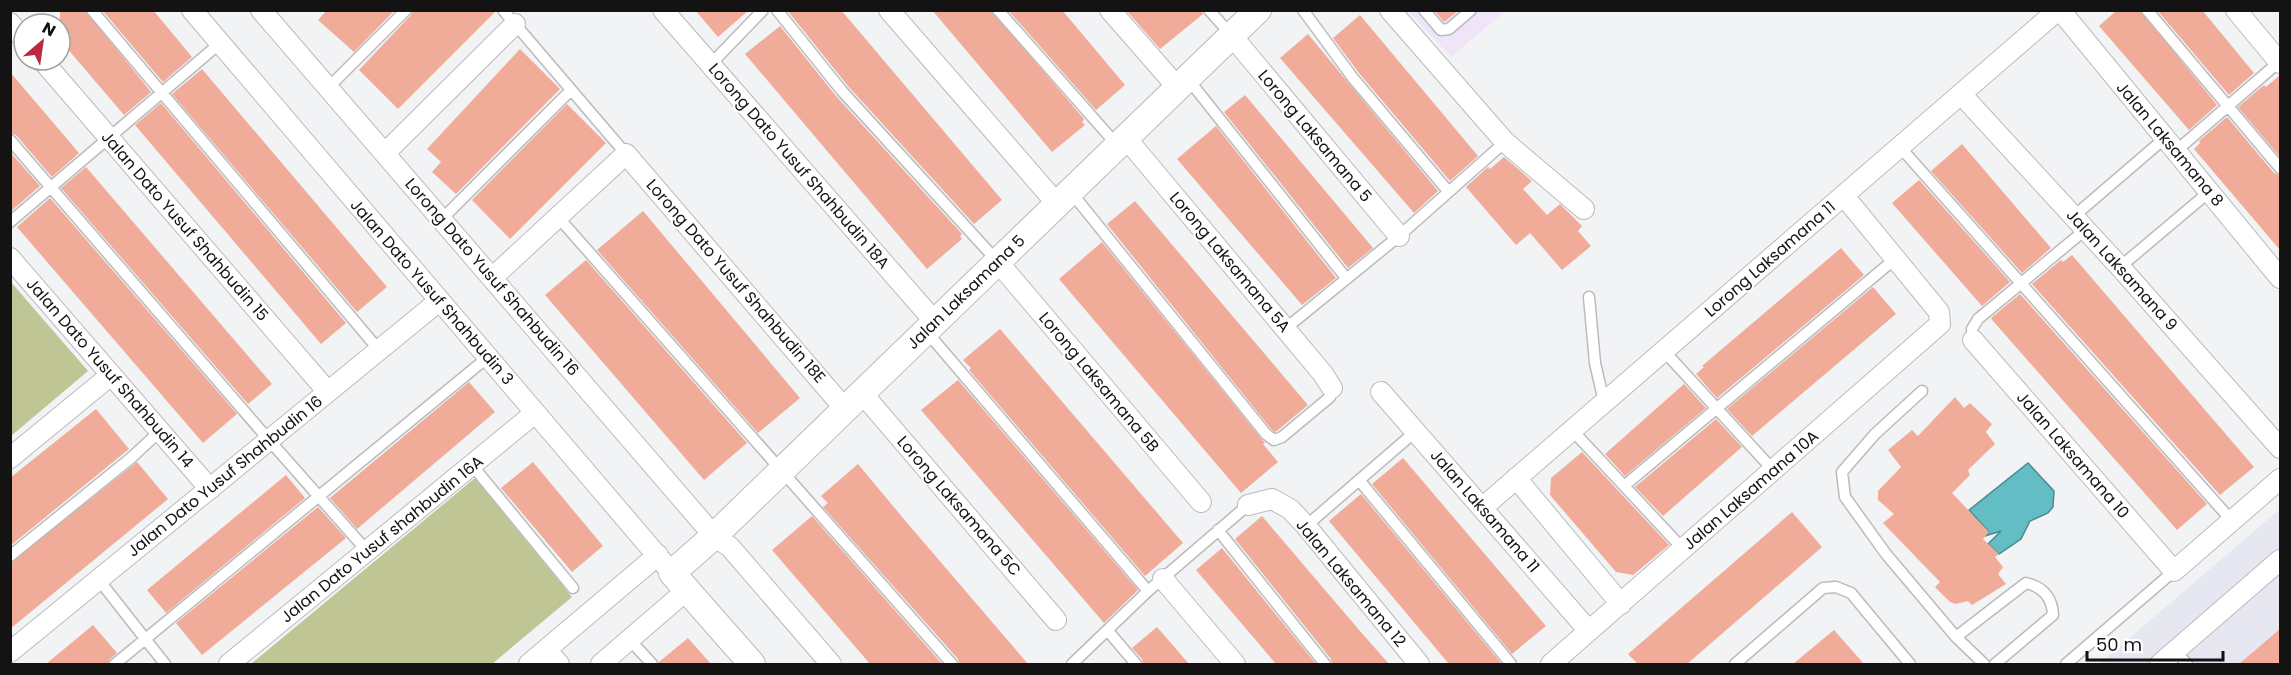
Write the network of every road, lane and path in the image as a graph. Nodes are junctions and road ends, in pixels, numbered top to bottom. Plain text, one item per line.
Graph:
1 (92, 10) edge
2 (192, 10) edge
3 (406, 10) edge
4 (663, 10) edge
5 (763, 10) edge
6 (777, 10) edge
7 (889, 10) edge
8 (998, 10) edge
9 (1110, 10) edge
10 (1209, 10) edge
11 (1258, 10) edge
12 (1303, 10) edge
13 (1390, 10) edge
14 (1424, 10) edge
15 (1471, 10) edge
16 (2059, 10) edge
17 (2147, 10) edge
18 (2236, 10) edge
19 (269, 13) edge
20 (509, 17) edge
21 (1232, 36) junction
22 (219, 44) junction
23 (2280, 62) edge
24 (710, 65) junction
25 (52, 72) edge
26 (1183, 84) junction
27 (328, 88) junction
28 (571, 90) junction
29 (161, 93) junction
30 (1961, 94) junction
31 (2228, 106) junction
32 (109, 137) junction
33 (10, 140) edge
34 (1122, 142) junction
35 (1505, 142) junction
36 (2170, 145) junction
37 (1900, 147) junction
38 (385, 153) junction
39 (626, 154) junction
40 (2280, 168) edge
41 (51, 187) junction
42 (1448, 191) junction
43 (2209, 192) junction
44 (1844, 196) junction
45 (1064, 198) junction
46 (1584, 208) dead end
47 (558, 217) junction
48 (442, 219) junction
49 (10, 222) edge
50 (2079, 223) junction
51 (1399, 236) junction
52 (10, 258) edge
53 (1896, 258) junction
54 (998, 262) junction
55 (2120, 267) junction
56 (493, 277) junction
57 (1346, 278) junction
58 (2280, 278) edge
59 (2022, 284) junction
60 (1589, 297) dead end
61 (439, 301) junction
62 (930, 327) junction
63 (1285, 329) junction
64 (1973, 340) joint
65 (379, 350) junction
66 (1664, 351) junction
67 (488, 357) junction
68 (111, 375) junction
69 (1332, 388) joint
70 (1922, 391) dead end
71 (328, 392) junction
72 (1381, 392) dead end
73 (853, 400) junction
74 (1604, 402) junction
75 (1717, 408) junction
76 (535, 413) junction
77 (1572, 430) junction
78 (160, 431) junction
79 (1416, 431) junction
80 (269, 440) junction
81 (2280, 448) edge
82 (10, 458) edge
83 (472, 465) junction
84 (781, 471) junction
85 (1774, 471) junction
86 (1516, 478) junction
87 (2280, 479) edge
88 (1359, 480) junction
89 (1624, 486) junction
90 (210, 489) junction
91 (318, 496) junction
92 (1201, 502) dead end
93 (1248, 505) joint
94 (1482, 508) junction
95 (2232, 521) junction
96 (1306, 526) junction
97 (1218, 530) junction
98 (714, 536) junction
99 (1683, 549) junction
100 (367, 551) junction
101 (10, 556) edge
102 (2280, 560) edge
103 (2174, 571) junction
104 (672, 573) junction
105 (99, 580) junction
106 (1156, 585) junction
107 (573, 588) dead end
108 (1621, 604) junction
109 (1056, 620) dead end
110 (1108, 631) junction
111 (1589, 631) junction
112 (1956, 638) junction
113 (145, 639) junction
114 (630, 639) junction
115 (10, 652) edge
116 (553, 657) edge
117 (2181, 658) edge
118 (115, 664) edge
119 (165, 664) edge
120 (229, 664) edge
121 (529, 664) edge
122 (601, 664) edge
123 (652, 664) edge
124 (752, 664) edge
125 (831, 664) edge
126 (952, 664) edge
127 (1072, 664) edge
128 (1136, 664) edge
129 (1235, 664) edge
130 (1325, 664) edge
131 (1419, 664) edge
132 (1511, 664) edge
133 (1551, 664) edge
134 (1735, 664) edge
135 (1910, 664) edge
136 (1984, 664) edge
137 (1995, 664) edge
138 (2067, 664) edge
139 (2160, 664) edge

1 - 29 lane
2 - 22 street, Jalan Dato Yusuf Shahbudin 3
3 - 27 lane
4 - 24 street, Lorong Dato Yusuf Shahbudin 18A
5 - 24 lane
6 - 54 lane
7 - 45 street
8 - 34 lane
9 - 26 street
10 - 21 lane
11 - 21 street, Jalan Laksamana 5
12 - 42 lane
13 - 35 street
14 - 15 lane
16 - 30 street, Lorong Laksamana 11
16 - 36 street, Jalan Laksamana 8
17 - 31 lane
18 - 23 street
19 - 27 street, Lorong Dato Yusuf Shahbudin 16
20 - 28 lane
20 - 38 street
21 - 26 street, Jalan Laksamana 5
21 - 51 street, Lorong Laksamana 5
22 - 29 lane
22 - 61 street, Jalan Dato Yusuf Shahbudin 3
23 - 31 lane
24 - 62 street, Lorong Dato Yusuf Shahbudin 18A
25 - 32 street, Jalan Dato Yusuf Shahbudin 15
26 - 34 street, Jalan Laksamana 5
26 - 57 lane
27 - 38 street, Lorong Dato Yusuf Shahbudin 16
28 - 39 lane
28 - 48 lane
29 - 32 lane
29 - 65 lane
30 - 37 street, Lorong Laksamana 11
30 - 50 street, Jalan Laksamana 9
31 - 36 lane
31 - 40 lane
32 - 41 lane
32 - 71 street, Jalan Dato Yusuf Shahbudin 15
33 - 41 lane
34 - 45 street, Jalan Laksamana 5
34 - 63 street, Lorong Laksamana 5A
35 - 42 lane
35 - 46 street
36 - 43 street, Jalan Laksamana 8
36 - 50 lane
37 - 44 street, Lorong Laksamana 11
37 - 59 lane
38 - 48 street, Lorong Dato Yusuf Shahbudin 16
39 - 47 street
39 - 73 street, Lorong Dato Yusuf Shahbudin 18E
41 - 49 lane
41 - 80 lane
42 - 51 lane
43 - 55 lane
43 - 58 street, Jalan Laksamana 8
44 - 53 street
44 - 66 street, Lorong Laksamana 11
45 - 54 street, Jalan Laksamana 5
45 - 69 lane
47 - 56 street
47 - 84 lane
48 - 56 street, Lorong Dato Yusuf Shahbudin 16
50 - 55 street, Jalan Laksamana 9
50 - 59 lane
51 - 57 lane
52 - 68 street, Jalan Dato Yusuf Shahbudin 14
53 - 75 lane
53 - 85 street, Jalan Laksamana 10A
54 - 62 street, Jalan Laksamana 5
54 - 92 street, Lorong Laksamana 5B
55 - 81 street, Jalan Laksamana 9
56 - 98 street, Lorong Dato Yusuf Shahbudin 16
57 - 63 lane
59 - 64 lane
59 - 95 lane
60 - 74 lane
61 - 65 street, Jalan Dato Yusuf Shahbudin 16
61 - 67 street, Jalan Dato Yusuf Shahbudin 3
62 - 73 street, Jalan Laksamana 5
62 - 106 lane
63 - 69 street, Lorong Laksamana 5A
64 - 103 street, Jalan Laksamana 10
65 - 71 street, Jalan Dato Yusuf Shahbudin 16
66 - 74 street, Lorong Laksamana 11
66 - 75 lane
67 - 76 street, Jalan Dato Yusuf Shahbudin 3
67 - 91 lane
68 - 78 street, Jalan Dato Yusuf Shahbudin 14
68 - 82 street
70 - 112 lane
71 - 80 street, Jalan Dato Yusuf Shahbudin 16
72 - 79 street, Jalan Laksamana 11
73 - 84 street, Jalan Laksamana 5
73 - 109 street, Lorong Laksamana 5C
74 - 77 street, Lorong Laksamana 11
75 - 85 lane
75 - 89 lane
76 - 83 street, Jalan Dato Yusuf shahbudin 16A
76 - 104 street, Jalan Dato Yusuf Shahbudin 3
77 - 86 street, Lorong Laksamana 11
77 - 89 lane
78 - 90 street, Jalan Dato Yusuf Shahbudin 14
78 - 101 lane
79 - 88 lane
79 - 94 street, Jalan Laksamana 11
80 - 90 street, Jalan Dato Yusuf Shahbudin 16
80 - 91 lane
83 - 100 street, Jalan Dato Yusuf shahbudin 16A
83 - 107 lane
84 - 98 street, Jalan Laksamana 5
84 - 126 lane
85 - 99 street, Jalan Laksamana 10A
86 - 94 street, Lorong Laksamana 11
86 - 108 street
87 - 95 street
88 - 96 lane
88 - 132 lane
89 - 99 lane
90 - 105 street, Jalan Dato Yusuf Shahbudin 16
91 - 100 lane
91 - 113 lane
93 - 96 street, Jalan Laksamana 12
93 - 97 lane
94 - 111 street, Jalan Laksamana 11
95 - 103 street
96 - 131 street, Jalan Laksamana 12
97 - 106 lane
97 - 130 lane
98 - 104 street, Jalan Laksamana 5
98 - 125 street, Lorong Dato Yusuf Shahbudin 16
99 - 108 street, Jalan Laksamana 10A
100 - 120 street, Jalan Dato Yusuf shahbudin 16A
102 - 117 street
103 - 138 lane
104 - 114 street
104 - 116 street
104 - 124 street
105 - 113 lane
105 - 115 street, Jalan Dato Yusuf Shahbudin 16
106 - 110 lane
106 - 129 street
108 - 111 street, Jalan Laksamana 10A
110 - 127 lane
110 - 128 lane
111 - 133 street, Jalan Laksamana 10A
112 - 136 lane
112 - 137 lane
113 - 118 lane
113 - 119 lane
114 - 122 street
114 - 123 lane
116 - 121 street
117 - 139 street
134 - 135 lane

